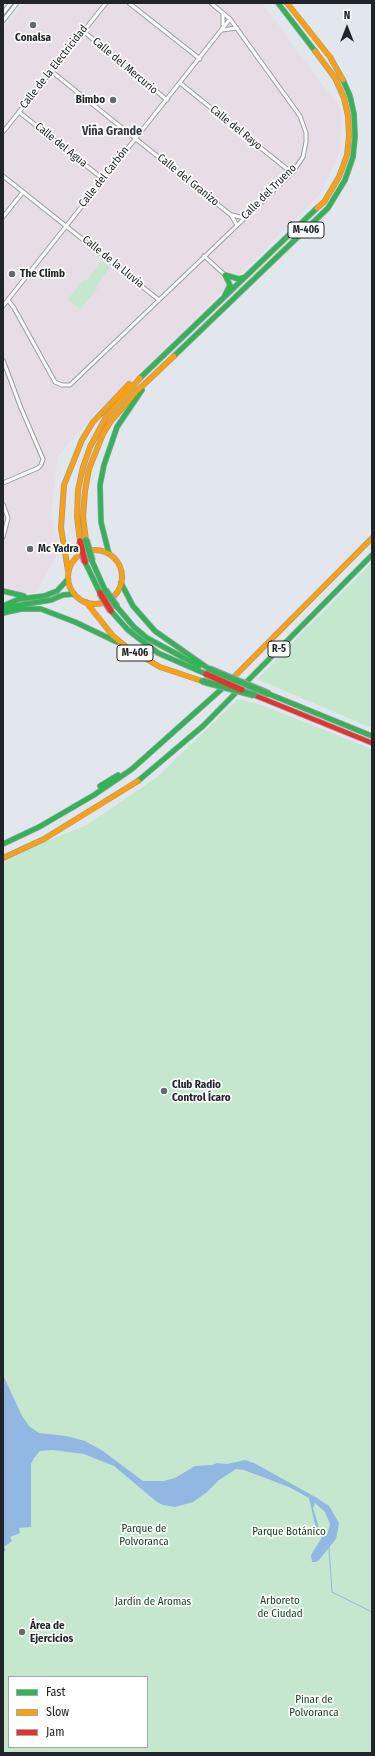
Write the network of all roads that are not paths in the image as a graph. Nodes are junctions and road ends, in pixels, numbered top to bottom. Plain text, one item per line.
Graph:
1 (11, 3) edge
2 (18, 3) edge
3 (106, 3) edge
4 (129, 3) edge
5 (211, 3) edge
6 (278, 3) edge
7 (287, 3) edge
8 (3, 13) edge
9 (223, 13) junction
10 (230, 19) junction
11 (3, 21) edge
12 (237, 28) junction
13 (222, 30) junction
14 (83, 31) junction
15 (200, 59) junction
16 (51, 71) junction
17 (180, 83) junction
18 (167, 100) junction
19 (19, 112) junction
20 (3, 132) edge
21 (135, 138) junction
22 (292, 173) junction
23 (3, 176) edge
24 (103, 179) junction
25 (23, 192) junction
26 (231, 215) junction
27 (3, 217) edge
28 (244, 218) junction
29 (66, 225) junction
30 (237, 225) junction
31 (204, 256) junction
32 (224, 275) junction
33 (249, 276) junction
34 (8, 300) junction
35 (159, 300) junction
36 (218, 305) junction
37 (3, 306) edge
38 (161, 359) junction
39 (3, 360) edge
40 (166, 364) junction
41 (3, 483) edge
42 (3, 504) edge
43 (3, 536) edge
44 (372, 538) edge
45 (110, 554) junction
46 (372, 555) edge
47 (68, 571) junction
48 (68, 579) junction
49 (121, 584) junction
50 (3, 591) edge
51 (74, 594) junction
52 (44, 596) junction
53 (3, 600) edge
54 (9, 602) junction
55 (40, 602) junction
56 (86, 602) junction
57 (3, 606) edge
58 (3, 612) edge
59 (128, 649) junction
60 (208, 672) junction
61 (254, 695) junction
62 (315, 720) junction
63 (372, 735) edge
64 (372, 743) edge
65 (372, 747) edge
66 (128, 772) junction
67 (100, 786) dead end
68 (3, 844) edge
69 (3, 858) edge

1 - 8 street
2 - 11 street
3 - 14 street, Calle de la Electricidad
4 - 15 street
5 - 9 street, Calle del Trueno
6 - 33 main road, M-406
7 - 40 main road, M-406
9 - 10 street, Calle del Trueno
9 - 13 street
10 - 12 street, Calle del Trueno
10 - 13 street, Calle del Carbón
12 - 13 street
12 - 22 street, Calle del Trueno
13 - 15 street, Calle del Carbón
14 - 16 street, Calle de la Electricidad
14 - 18 street, Calle del Mercurio
15 - 17 street, Calle del Carbón
16 - 19 street, Calle de la Electricidad
16 - 21 street, Calle del Granizo
17 - 18 street, Calle del Carbón
17 - 22 street, Calle del Rayo
18 - 21 street, Calle del Carbón
19 - 20 street, Calle de la Electricidad
19 - 24 street, Calle del Agua
21 - 24 street, Calle del Carbón
21 - 26 street, Calle del Granizo
22 - 28 street, Calle del Trueno
23 - 25 street, Calle de la Lluvia
24 - 29 street, Calle del Carbón
25 - 27 street
25 - 29 street, Calle de la Lluvia
26 - 28 street
26 - 30 street, Calle del Granizo
28 - 30 street, Calle del Trueno
29 - 34 street, Calle del Carbón
29 - 35 street, Calle de la Lluvia
30 - 31 street, Calle del Trueno
31 - 32 street
31 - 35 street, Calle del Trueno
32 - 33 main road
32 - 36 main road
33 - 36 main road, M-406
34 - 35 street, Calle del Trueno
34 - 37 street, Calle del Carbón
36 - 38 main road, M-406
38 - 47 main road, M-406
38 - 60 main road, M-406, bridge
39 - 41 street
40 - 45 main road, M-406
40 - 60 main road, M-406, bridge
42 - 43 street
44 - 66 main road, R-5
45 - 47 main road
45 - 49 main road
46 - 69 main road, R-5
47 - 48 main road
48 - 51 main road
48 - 52 main road
49 - 56 main road
49 - 60 main road, M-406
50 - 52 main road
51 - 55 main road
51 - 56 main road
52 - 54 main road
53 - 54 main road
54 - 55 main road
54 - 57 main road
55 - 58 main road
56 - 59 main road, M-406
58 - 59 main road
59 - 61 main road, M-406, bridge
60 - 61 main road, M-406, bridge
60 - 63 main road, M-406, bridge
61 - 62 main road, M-406
62 - 64 main road, M-406
62 - 65 main road
66 - 67 main road
66 - 68 main road, R-5

